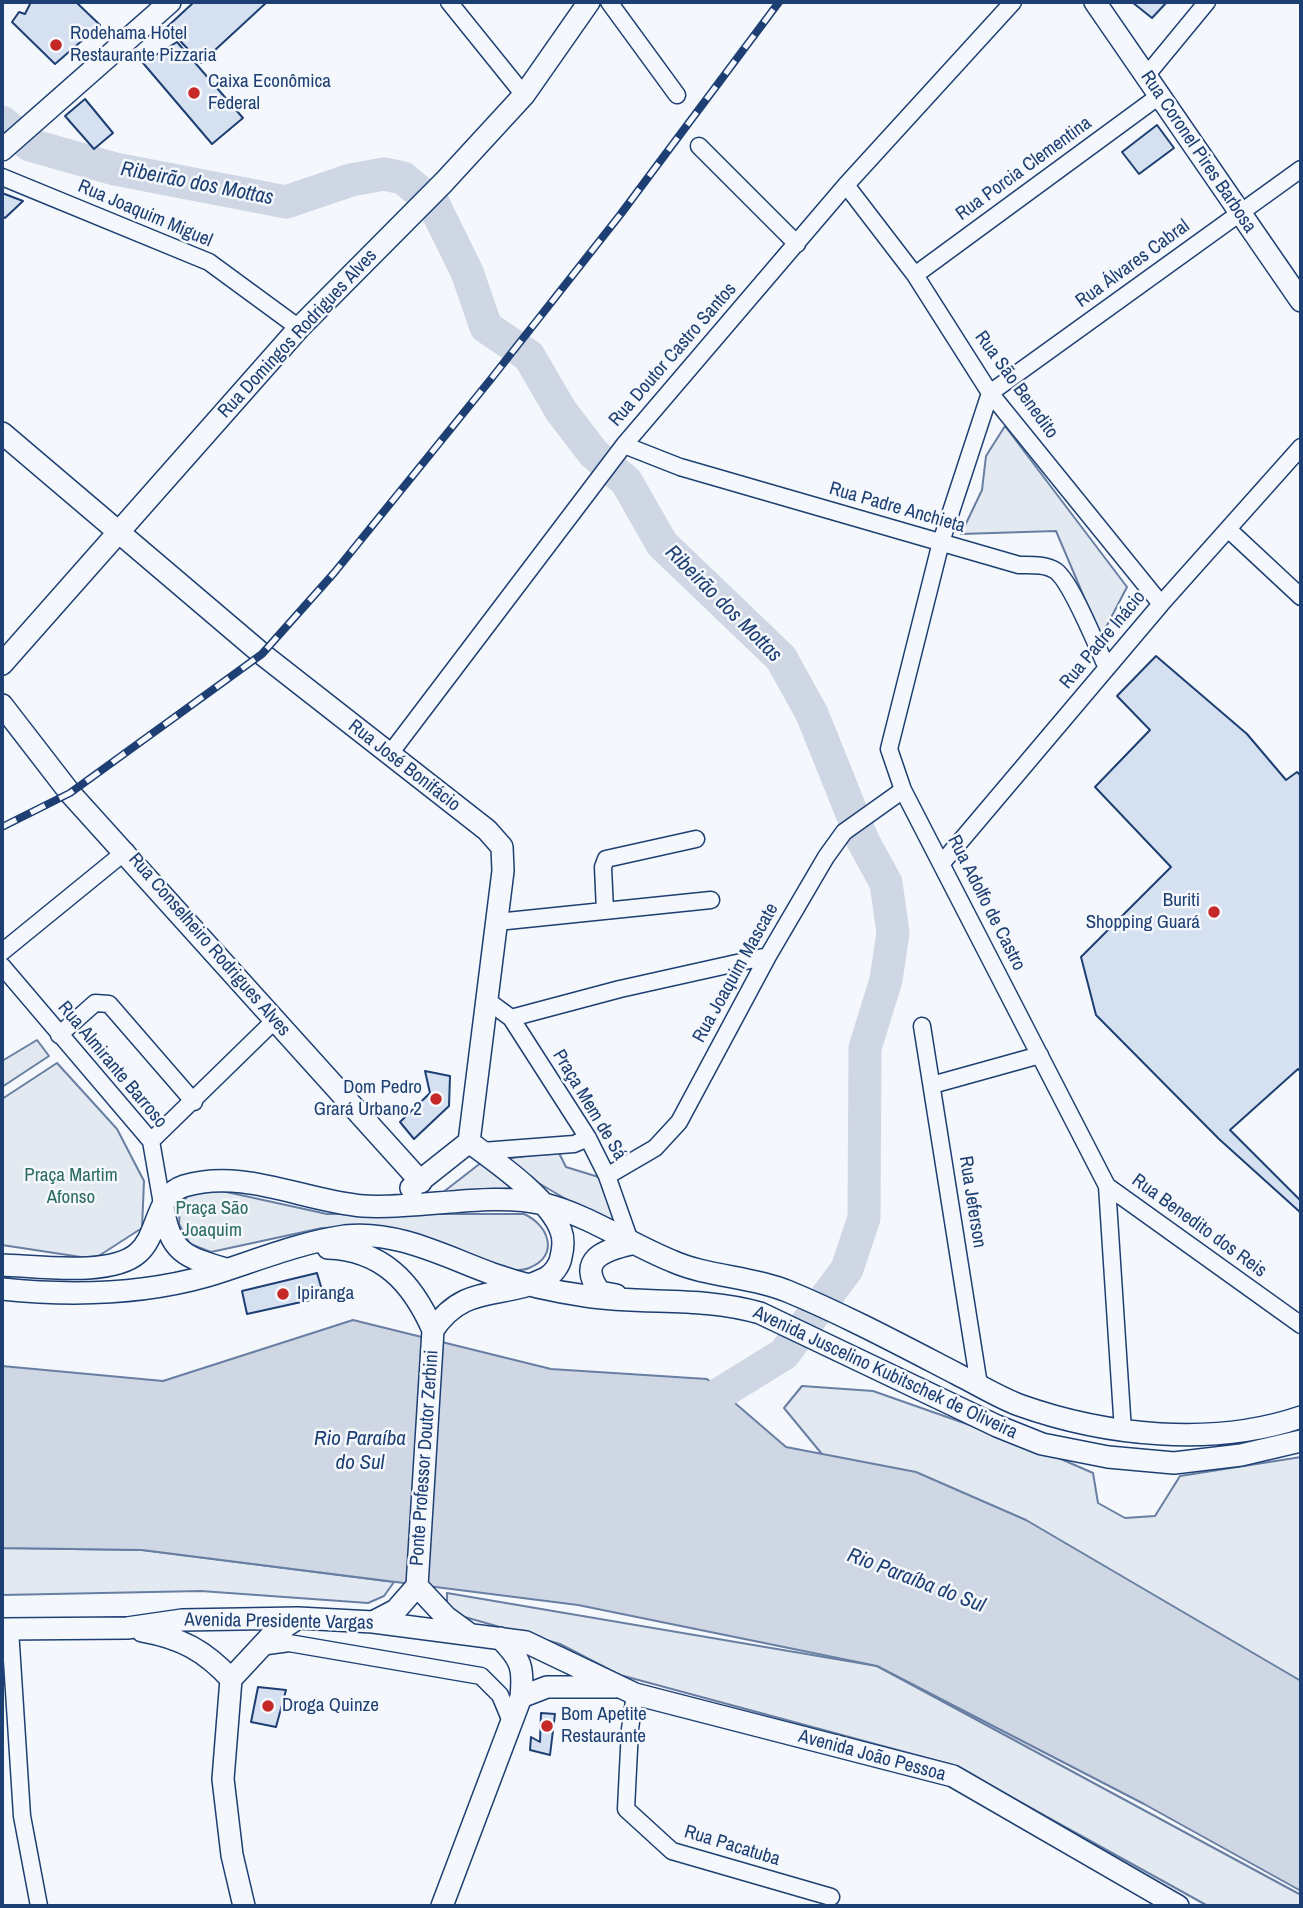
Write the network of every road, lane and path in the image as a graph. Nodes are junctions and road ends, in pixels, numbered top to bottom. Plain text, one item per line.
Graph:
1 (170, 2) edge
2 (449, 2) edge
3 (589, 2) edge
4 (609, 2) edge
5 (1013, 2) edge
6 (1095, 2) edge
7 (1207, 2) edge
8 (1146, 76) junction
9 (524, 95) junction
10 (677, 95) dead end
11 (1159, 96) junction
12 (699, 146) dead end
13 (2, 149) edge
14 (1301, 169) edge
15 (2, 177) edge
16 (846, 185) junction
17 (1238, 214) junction
18 (797, 244) junction
19 (915, 275) junction
20 (1301, 301) edge
21 (299, 328) junction
22 (990, 393) junction
23 (2, 433) edge
24 (1301, 447) edge
25 (620, 452) junction
26 (1228, 529) junction
27 (118, 531) junction
28 (941, 542) junction
29 (1301, 597) edge
30 (1161, 604) junction
31 (2, 664) edge
32 (1107, 668) junction
33 (2, 705) edge
34 (389, 755) junction
35 (903, 790) junction
36 (696, 839) dead end
37 (126, 851) junction
38 (942, 863) junction
39 (711, 900) dead end
40 (605, 911) junction
41 (497, 922) junction
42 (2, 952) edge
43 (768, 956) junction
44 (2, 966) edge
45 (488, 1001) junction
46 (511, 1018) junction
47 (274, 1021) junction
48 (922, 1026) dead end
49 (59, 1035) junction
50 (1040, 1055) junction
51 (932, 1085) junction
52 (194, 1102) junction
53 (587, 1139) junction
54 (152, 1141) junction
55 (475, 1146) junction
56 (607, 1177) junction
57 (421, 1182) junction
58 (1107, 1186) junction
59 (544, 1204) junction
60 (162, 1205) junction
61 (383, 1205) junction
62 (631, 1244) junction
63 (297, 1247) junction
64 (2, 1265) edge
65 (226, 1269) junction
66 (532, 1283) junction
67 (2, 1289) edge
68 (641, 1300) junction
69 (1301, 1325) edge
70 (433, 1333) junction
71 (979, 1385) junction
72 (1301, 1417) edge
73 (1123, 1431) junction
74 (1301, 1441) edge
75 (417, 1582) junction
76 (298, 1618) junction
77 (373, 1622) junction
78 (127, 1628) junction
79 (6, 1629) edge
80 (472, 1636) junction
81 (500, 1638) junction
82 (260, 1647) junction
83 (231, 1679) junction
84 (629, 1690) junction
85 (521, 1697) junction
86 (510, 1719) junction
87 (831, 1897) dead end
88 (39, 1906) edge
89 (244, 1906) edge
90 (442, 1906) edge
91 (1178, 1906) edge

1 - 13 street
2 - 9 street
3 - 9 street, Rua Domingos Rodrigues Alves
4 - 10 street
5 - 16 street, Rua Doutor Castro Santos
6 - 8 street, Rua Coronel Pires Barbosa
7 - 8 street
8 - 11 street, Rua Coronel Pires Barbosa
9 - 21 street, Rua Domingos Rodrigues Alves
11 - 17 street, Rua Coronel Pires Barbosa
11 - 19 street, Rua Porcia Clementina
12 - 18 street
14 - 17 street, Rua Álvares Cabral
15 - 21 street, Rua Joaquim Miguel
16 - 18 street, Rua Doutor Castro Santos
16 - 19 street, Rua São Benedito
17 - 20 street, Rua Coronel Pires Barbosa
17 - 22 street, Rua Álvares Cabral
18 - 25 street, Rua Doutor Castro Santos
19 - 22 street, Rua São Benedito
21 - 27 street, Rua Domingos Rodrigues Alves
22 - 28 street, Rua Adolfo de Castro
22 - 30 street, Rua São Benedito
23 - 27 street, Rua José Bonifácio
24 - 26 street, Rua Padre Inácio
25 - 28 street, Rua Padre Anchieta
25 - 34 street, Rua Doutor Castro Santos
26 - 29 street
26 - 30 street, Rua Padre Inácio
27 - 31 street, Rua Domingos Rodrigues Alves
27 - 34 street, Rua José Bonifácio
28 - 32 street, Rua Padre Anchieta
28 - 35 street, Rua Adolfo de Castro
30 - 32 street, Rua Padre Inácio
32 - 38 street, Rua Padre Inácio
33 - 37 street, Rua Conselheiro Rodrigues Alves
34 - 41 street, Rua José Bonifácio
35 - 38 street, Rua Adolfo de Castro
35 - 43 street, Rua Joaquim Mascate
36 - 40 street
37 - 42 street
37 - 47 street, Rua Conselheiro Rodrigues Alves
38 - 50 street, Rua Adolfo de Castro
39 - 40 street
40 - 41 street
41 - 45 street, Rua José Bonifácio
43 - 46 street
43 - 56 street, Rua Joaquim Mascate
44 - 49 street, Rua Almirante Barroso
45 - 46 street, Praça Mem de Sá
45 - 55 street, Rua José Bonifácio
46 - 53 street, Praça Mem de Sá
47 - 52 street
47 - 57 street, Rua Conselheiro Rodrigues Alves
48 - 51 street, Rua Jeferson
49 - 52 street
49 - 54 street, Rua Almirante Barroso
50 - 51 street
50 - 58 street, Rua Adolfo de Castro
51 - 71 street, Rua Jeferson
52 - 54 street
53 - 55 street
53 - 56 street, Praça Mem de Sá
54 - 60 street, Rua Almirante Barroso
55 - 57 street
55 - 59 street
56 - 62 street, Praça Mem de Sá
57 - 61 street
58 - 69 street, Rua Benedito dos Reis
58 - 73 street, Rua Adolfo de Castro
59 - 61 street, Avenida Juscelino Kubitschek de Oliveira
59 - 62 street, Avenida Juscelino Kubitschek de Oliveira
59 - 66 street
60 - 61 street, Avenida Juscelino Kubitschek de Oliveira
60 - 64 street
60 - 65 street
62 - 68 street
62 - 71 street, Avenida Juscelino Kubitschek de Oliveira
63 - 65 street, Avenida Juscelino Kubitschek de Oliveira
63 - 66 street, Avenida Juscelino Kubitschek de Oliveira
63 - 70 street
65 - 67 street, Avenida Juscelino Kubitschek de Oliveira
66 - 68 street, Avenida Juscelino Kubitschek de Oliveira
66 - 70 street
68 - 74 street, Avenida Juscelino Kubitschek de Oliveira
70 - 75 street, Ponte Professor Doutor Zerbini
71 - 73 street, Avenida Juscelino Kubitschek de Oliveira
72 - 73 street, Avenida Juscelino Kubitschek de Oliveira
75 - 77 street
75 - 80 street
76 - 77 street, Avenida Presidente Vargas
76 - 78 street, Avenida Presidente Vargas
76 - 82 street
77 - 80 street, Avenida Presidente Vargas
78 - 79 street, Avenida Presidente Vargas
78 - 83 street, Avenida Presidente Vargas
79 - 88 street
80 - 81 street, Avenida João Pessoa
81 - 84 street, Avenida João Pessoa
81 - 85 street
82 - 83 street
82 - 86 street
83 - 89 street
84 - 85 street, Avenida João Pessoa
84 - 87 street, Rua Pacatuba
84 - 91 street, Avenida João Pessoa
85 - 86 street
86 - 90 street

